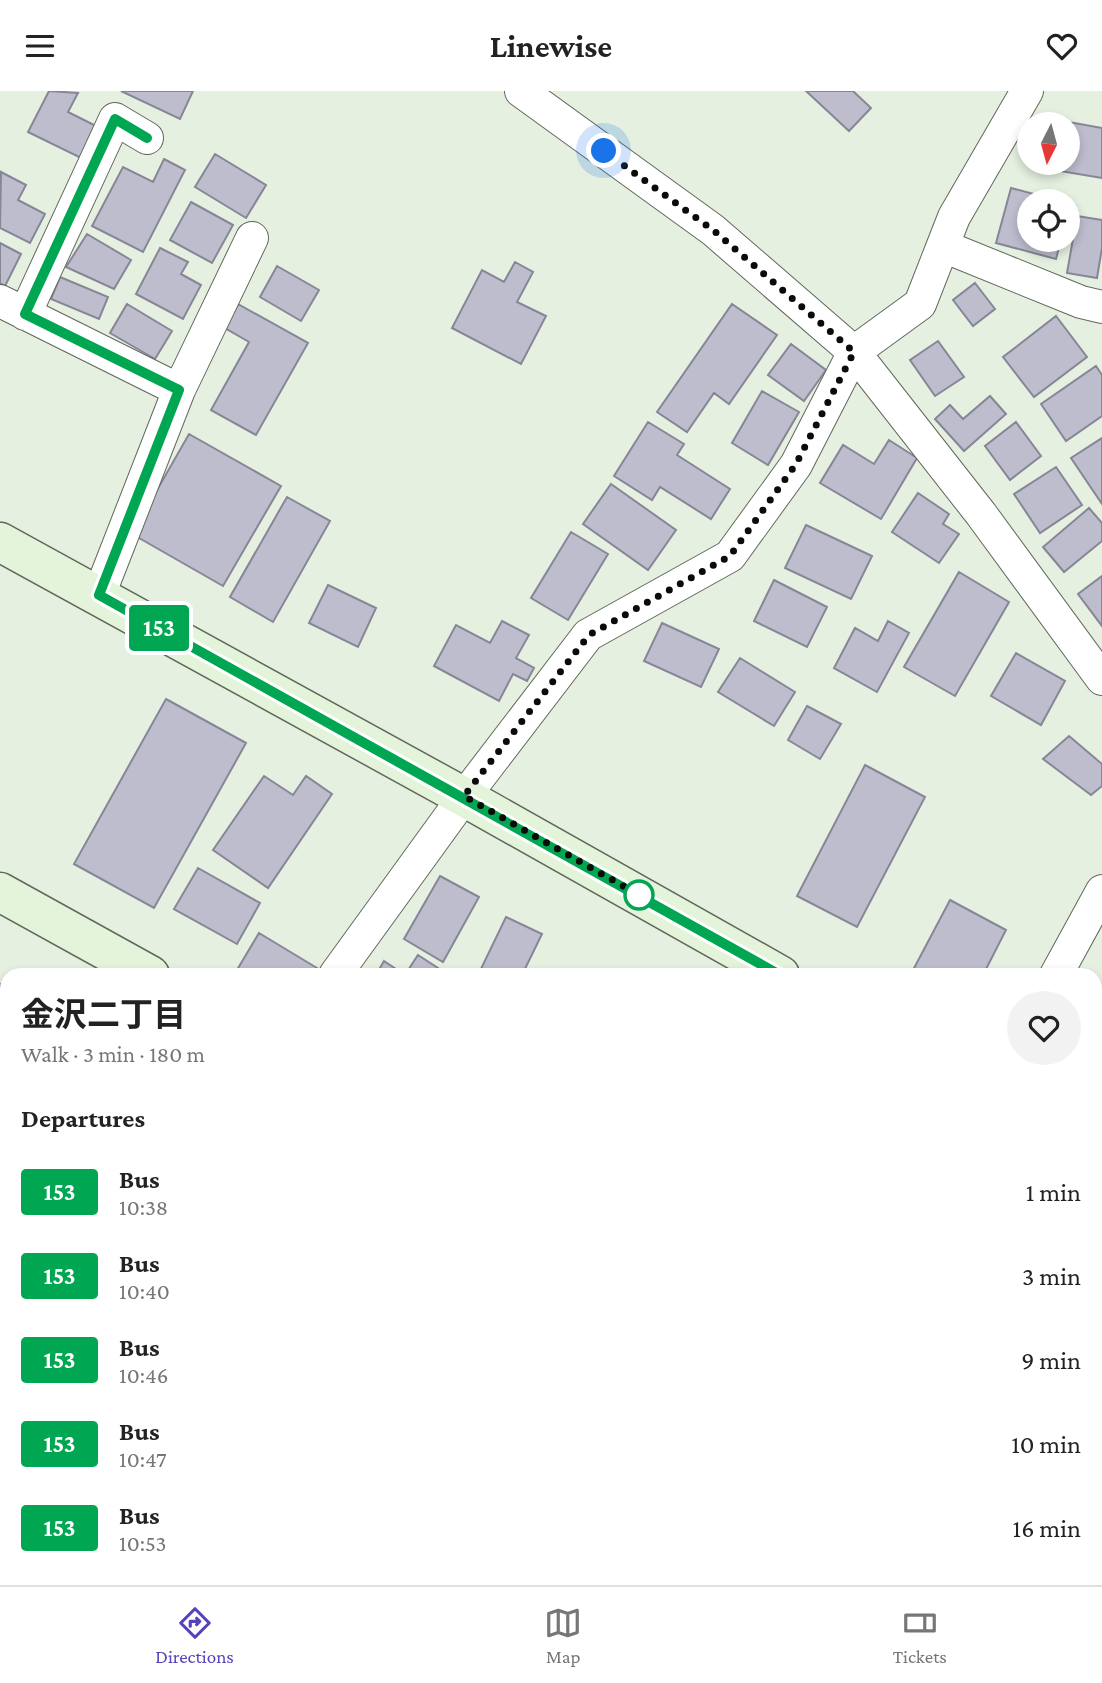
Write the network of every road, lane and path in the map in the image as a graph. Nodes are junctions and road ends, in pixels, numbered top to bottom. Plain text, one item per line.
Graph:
1 (521, 91) edge
2 (1027, 91) edge
3 (147, 138) dead end
4 (252, 238) dead end
5 (943, 246) junction
6 (1091, 305) edge
7 (13, 307) edge
8 (1102, 334) edge
9 (854, 352) junction
10 (179, 390) junction
11 (0, 542) edge
12 (99, 595) junction
13 (1102, 680) edge
14 (464, 796) junction
15 (1102, 891) edge
16 (0, 892) edge
17 (137, 968) edge
18 (340, 968) edge
19 (768, 968) edge
20 (1060, 968) edge

1 - 9 street
2 - 5 street
3 - 7 street
4 - 10 street
5 - 6 street
5 - 9 street
6 - 8 street
7 - 10 street
9 - 13 street
9 - 14 street
10 - 12 street
11 - 12 street
12 - 14 street
14 - 18 street
14 - 19 street
15 - 20 street
16 - 17 street

